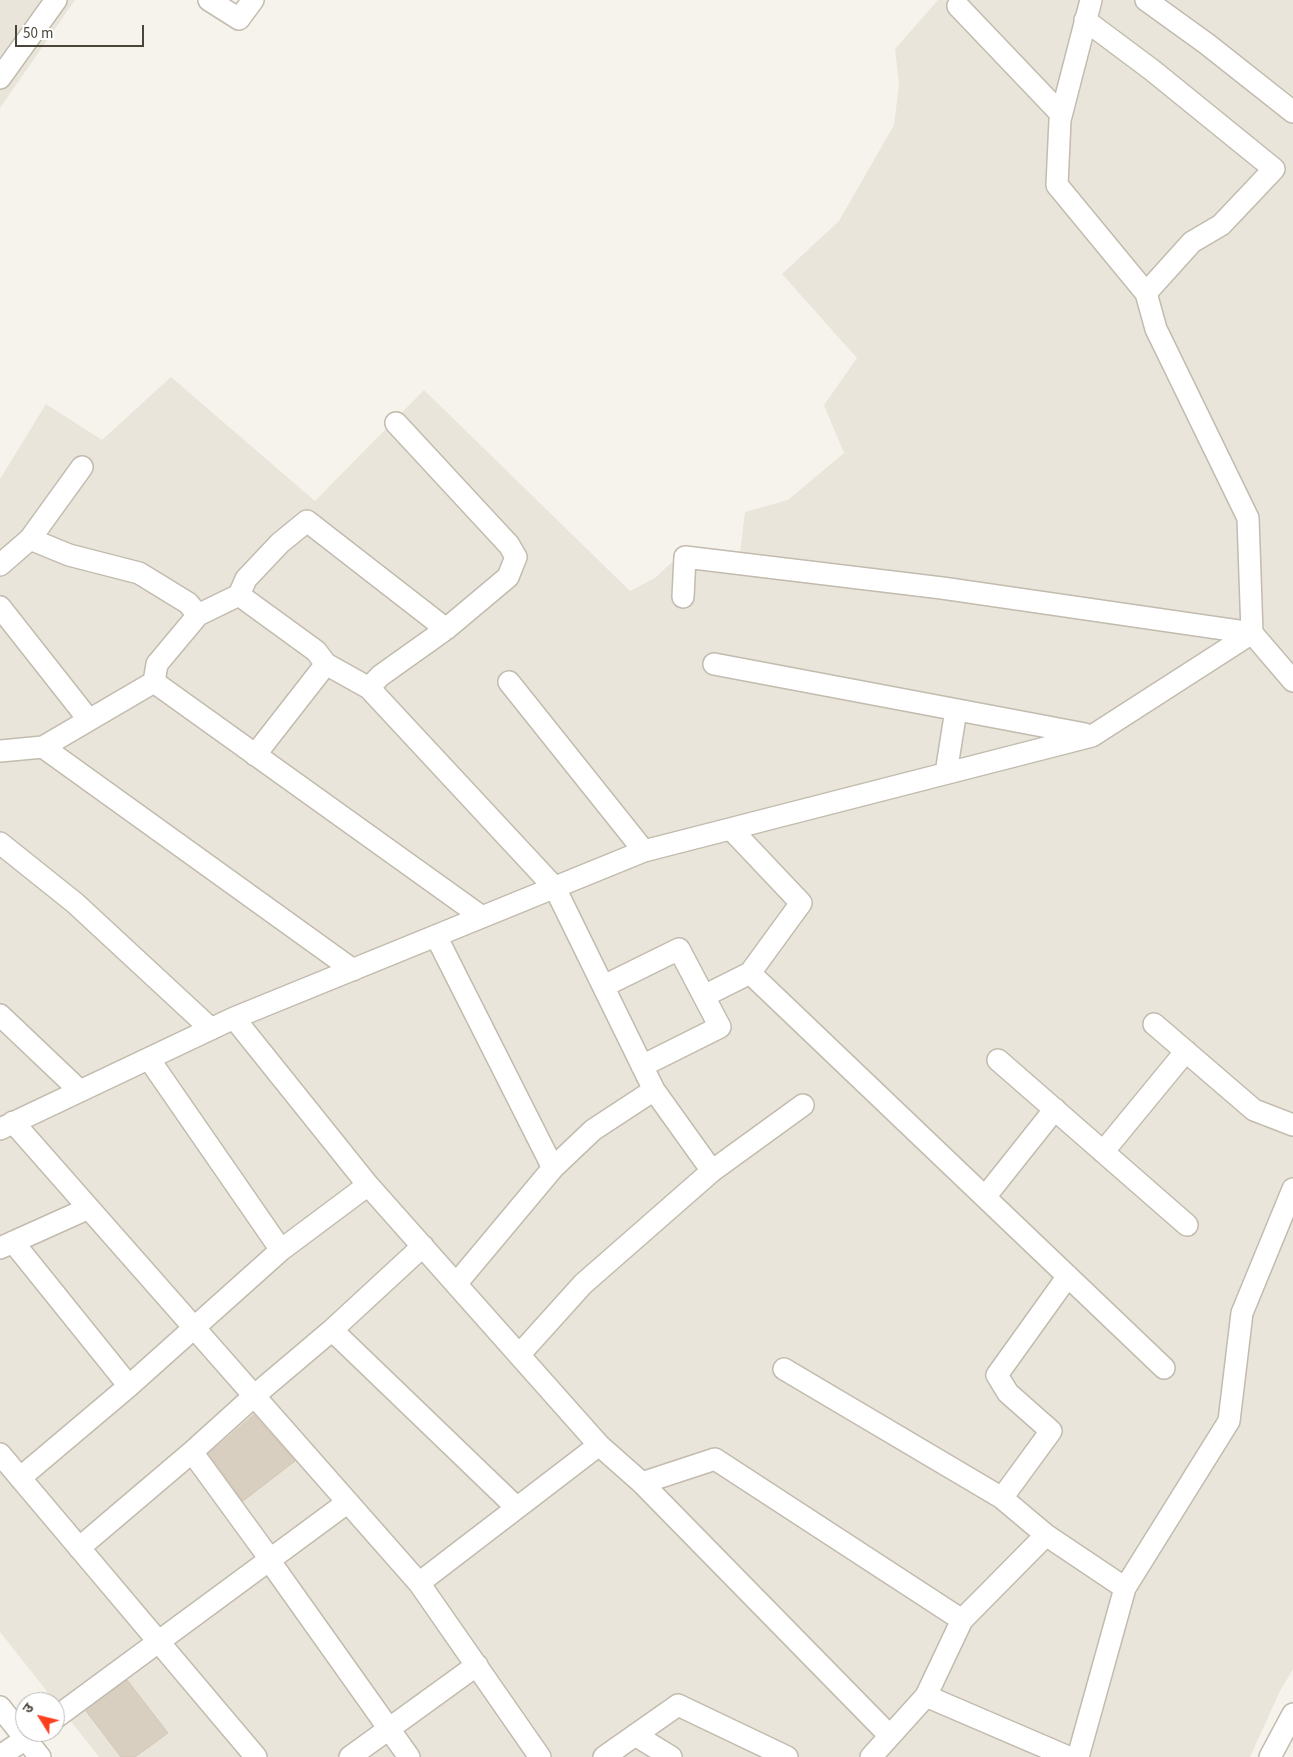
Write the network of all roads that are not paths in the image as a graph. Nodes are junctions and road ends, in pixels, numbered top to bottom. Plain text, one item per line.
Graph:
1 (56, 0) edge
2 (209, 0) edge
3 (253, 0) edge
4 (1146, 0) edge
5 (958, 6) dead end
6 (1088, 10) edge
7 (0, 78) edge
8 (1293, 112) edge
9 (1062, 114) junction
10 (1146, 293) junction
11 (396, 423) dead end
12 (82, 467) dead end
13 (30, 539) junction
14 (0, 565) edge
15 (239, 595) junction
16 (683, 597) dead end
17 (0, 607) edge
18 (198, 615) junction
19 (446, 629) junction
20 (1252, 634) junction
21 (326, 664) junction
22 (714, 664) dead end
23 (1293, 681) edge
24 (154, 682) junction
25 (509, 682) dead end
26 (370, 688) junction
27 (956, 710) junction
28 (89, 720) junction
29 (1092, 736) junction
30 (43, 747) junction
31 (0, 751) edge
32 (255, 755) junction
33 (946, 773) junction
34 (731, 829) junction
35 (0, 843) edge
36 (644, 851) junction
37 (555, 888) junction
38 (482, 917) junction
39 (436, 936) junction
40 (353, 970) junction
41 (750, 973) junction
42 (604, 986) junction
43 (704, 996) junction
44 (0, 1015) edge
45 (234, 1018) junction
46 (1154, 1024) dead end
47 (211, 1029) junction
48 (1186, 1051) junction
49 (149, 1058) junction
50 (998, 1060) dead end
51 (642, 1066) junction
52 (654, 1090) junction
53 (80, 1091) junction
54 (803, 1105) dead end
55 (1054, 1109) junction
56 (1293, 1125) edge
57 (7, 1126) edge
58 (1103, 1152) junction
59 (553, 1168) junction
60 (712, 1171) junction
61 (368, 1185) junction
62 (1293, 1189) edge
63 (985, 1197) junction
64 (89, 1208) junction
65 (1187, 1225) dead end
66 (6, 1245) edge
67 (423, 1246) junction
68 (282, 1250) junction
69 (1068, 1276) junction
70 (456, 1284) junction
71 (194, 1328) junction
72 (332, 1330) junction
73 (520, 1355) junction
74 (1164, 1368) dead end
75 (784, 1369) dead end
76 (129, 1386) junction
77 (254, 1396) junction
78 (599, 1445) junction
79 (192, 1452) junction
80 (0, 1454) edge
81 (20, 1478) junction
82 (642, 1483) junction
83 (1002, 1498) junction
84 (348, 1502) junction
85 (517, 1508) junction
86 (1046, 1535) junction
87 (79, 1548) junction
88 (269, 1560) junction
89 (419, 1583) junction
90 (1125, 1588) junction
91 (962, 1620) junction
92 (158, 1642) junction
93 (477, 1665) junction
94 (926, 1696) junction
95 (0, 1707) edge
96 (65, 1711) edge
97 (1293, 1714) edge
98 (15, 1721) edge
99 (388, 1730) junction
100 (635, 1735) junction
101 (890, 1736) junction
102 (22, 1742) edge
103 (34, 1742) edge
104 (0, 1756) edge
105 (40, 1757) edge
106 (256, 1757) edge
107 (350, 1757) edge
108 (409, 1757) edge
109 (540, 1757) edge
110 (604, 1757) edge
111 (671, 1757) edge
112 (787, 1757) edge
113 (871, 1757) edge
114 (1068, 1757) edge
115 (1078, 1757) edge
116 (1270, 1757) edge

1 - 7 street
2 - 3 street
4 - 8 street
5 - 9 street
6 - 9 street
6 - 10 street
9 - 10 street
10 - 20 street
11 - 19 street
12 - 13 street
13 - 14 street
13 - 18 street
15 - 18 street
15 - 19 street
15 - 21 street
16 - 20 street
17 - 28 street
18 - 24 street
19 - 26 street
20 - 23 street
20 - 29 street
21 - 26 street
21 - 32 street
22 - 27 street
24 - 28 street
24 - 32 street
25 - 36 street
26 - 37 street
27 - 29 street
27 - 33 street
28 - 30 street
29 - 33 street
30 - 31 street
30 - 40 street
32 - 38 street
33 - 34 street
34 - 36 street
34 - 41 street
35 - 47 street
36 - 37 street
37 - 38 street
37 - 42 street
38 - 39 street
39 - 40 street
39 - 59 street
40 - 45 street
41 - 43 street
41 - 63 street
42 - 43 street
42 - 51 street
43 - 51 street
44 - 53 street
45 - 47 street
45 - 61 street
46 - 48 street
47 - 49 street
48 - 56 street
48 - 58 street
49 - 53 street
49 - 68 street
50 - 55 street
51 - 52 street
52 - 59 street
52 - 60 street
53 - 57 street
54 - 60 street
55 - 58 street
55 - 63 street
57 - 64 street
58 - 65 street
59 - 70 street
60 - 73 street
61 - 67 street
61 - 68 street
62 - 90 street
63 - 69 street
64 - 66 street
64 - 71 street
66 - 76 street
67 - 70 street
67 - 72 street
68 - 71 street
69 - 74 street
69 - 83 street
70 - 73 street
71 - 76 street
71 - 77 street
72 - 77 street
72 - 85 street
73 - 78 street
75 - 83 street
76 - 81 street
77 - 79 street
77 - 84 street
78 - 82 street
78 - 85 street
79 - 87 street
79 - 88 street
80 - 81 street
81 - 87 street
82 - 91 street
82 - 101 street
83 - 86 street
84 - 88 street
84 - 89 street
85 - 89 street
86 - 90 street
86 - 91 street
87 - 92 street
88 - 92 street
88 - 99 street
89 - 93 street
90 - 115 street
91 - 94 street
92 - 96 street
92 - 106 street
93 - 99 street
93 - 109 street
94 - 101 street
94 - 114 street
95 - 98 street
97 - 116 street
99 - 107 street
99 - 108 street
100 - 110 street
100 - 111 street
100 - 112 street
101 - 113 street
102 - 104 street
103 - 105 street

